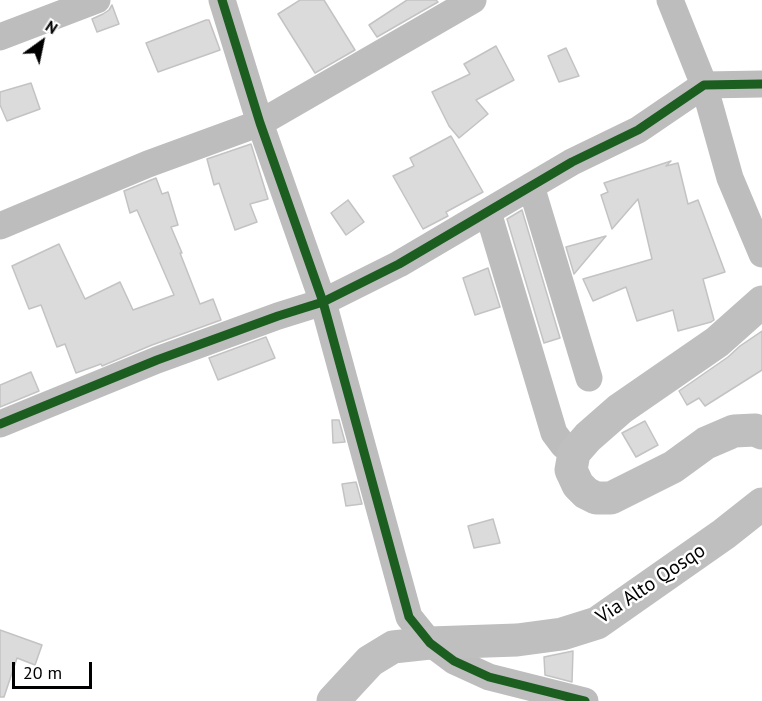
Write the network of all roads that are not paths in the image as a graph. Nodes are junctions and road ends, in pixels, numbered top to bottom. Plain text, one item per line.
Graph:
1 (97, 0) edge
2 (222, 0) edge
3 (473, 0) edge
4 (670, 0) edge
5 (0, 37) edge
6 (762, 84) edge
7 (704, 85) junction
8 (260, 123) junction
9 (531, 186) junction
10 (488, 212) junction
11 (0, 226) edge
12 (762, 254) edge
13 (323, 302) junction
14 (762, 302) edge
15 (590, 378) dead end
16 (0, 424) edge
17 (762, 433) edge
18 (574, 453) junction
19 (762, 504) edge
20 (430, 643) junction
21 (333, 701) edge
22 (585, 701) edge

1 - 5 street
2 - 8 street
3 - 8 street
4 - 7 street
6 - 7 street
7 - 9 street
7 - 12 street
8 - 11 street
8 - 13 street
9 - 10 street
9 - 15 street
10 - 13 street
10 - 18 street
13 - 16 street
13 - 20 street
14 - 18 street
17 - 18 street
19 - 20 street, Via Alto Qosqo
20 - 21 street, Via Alto Qosqo
20 - 22 street

